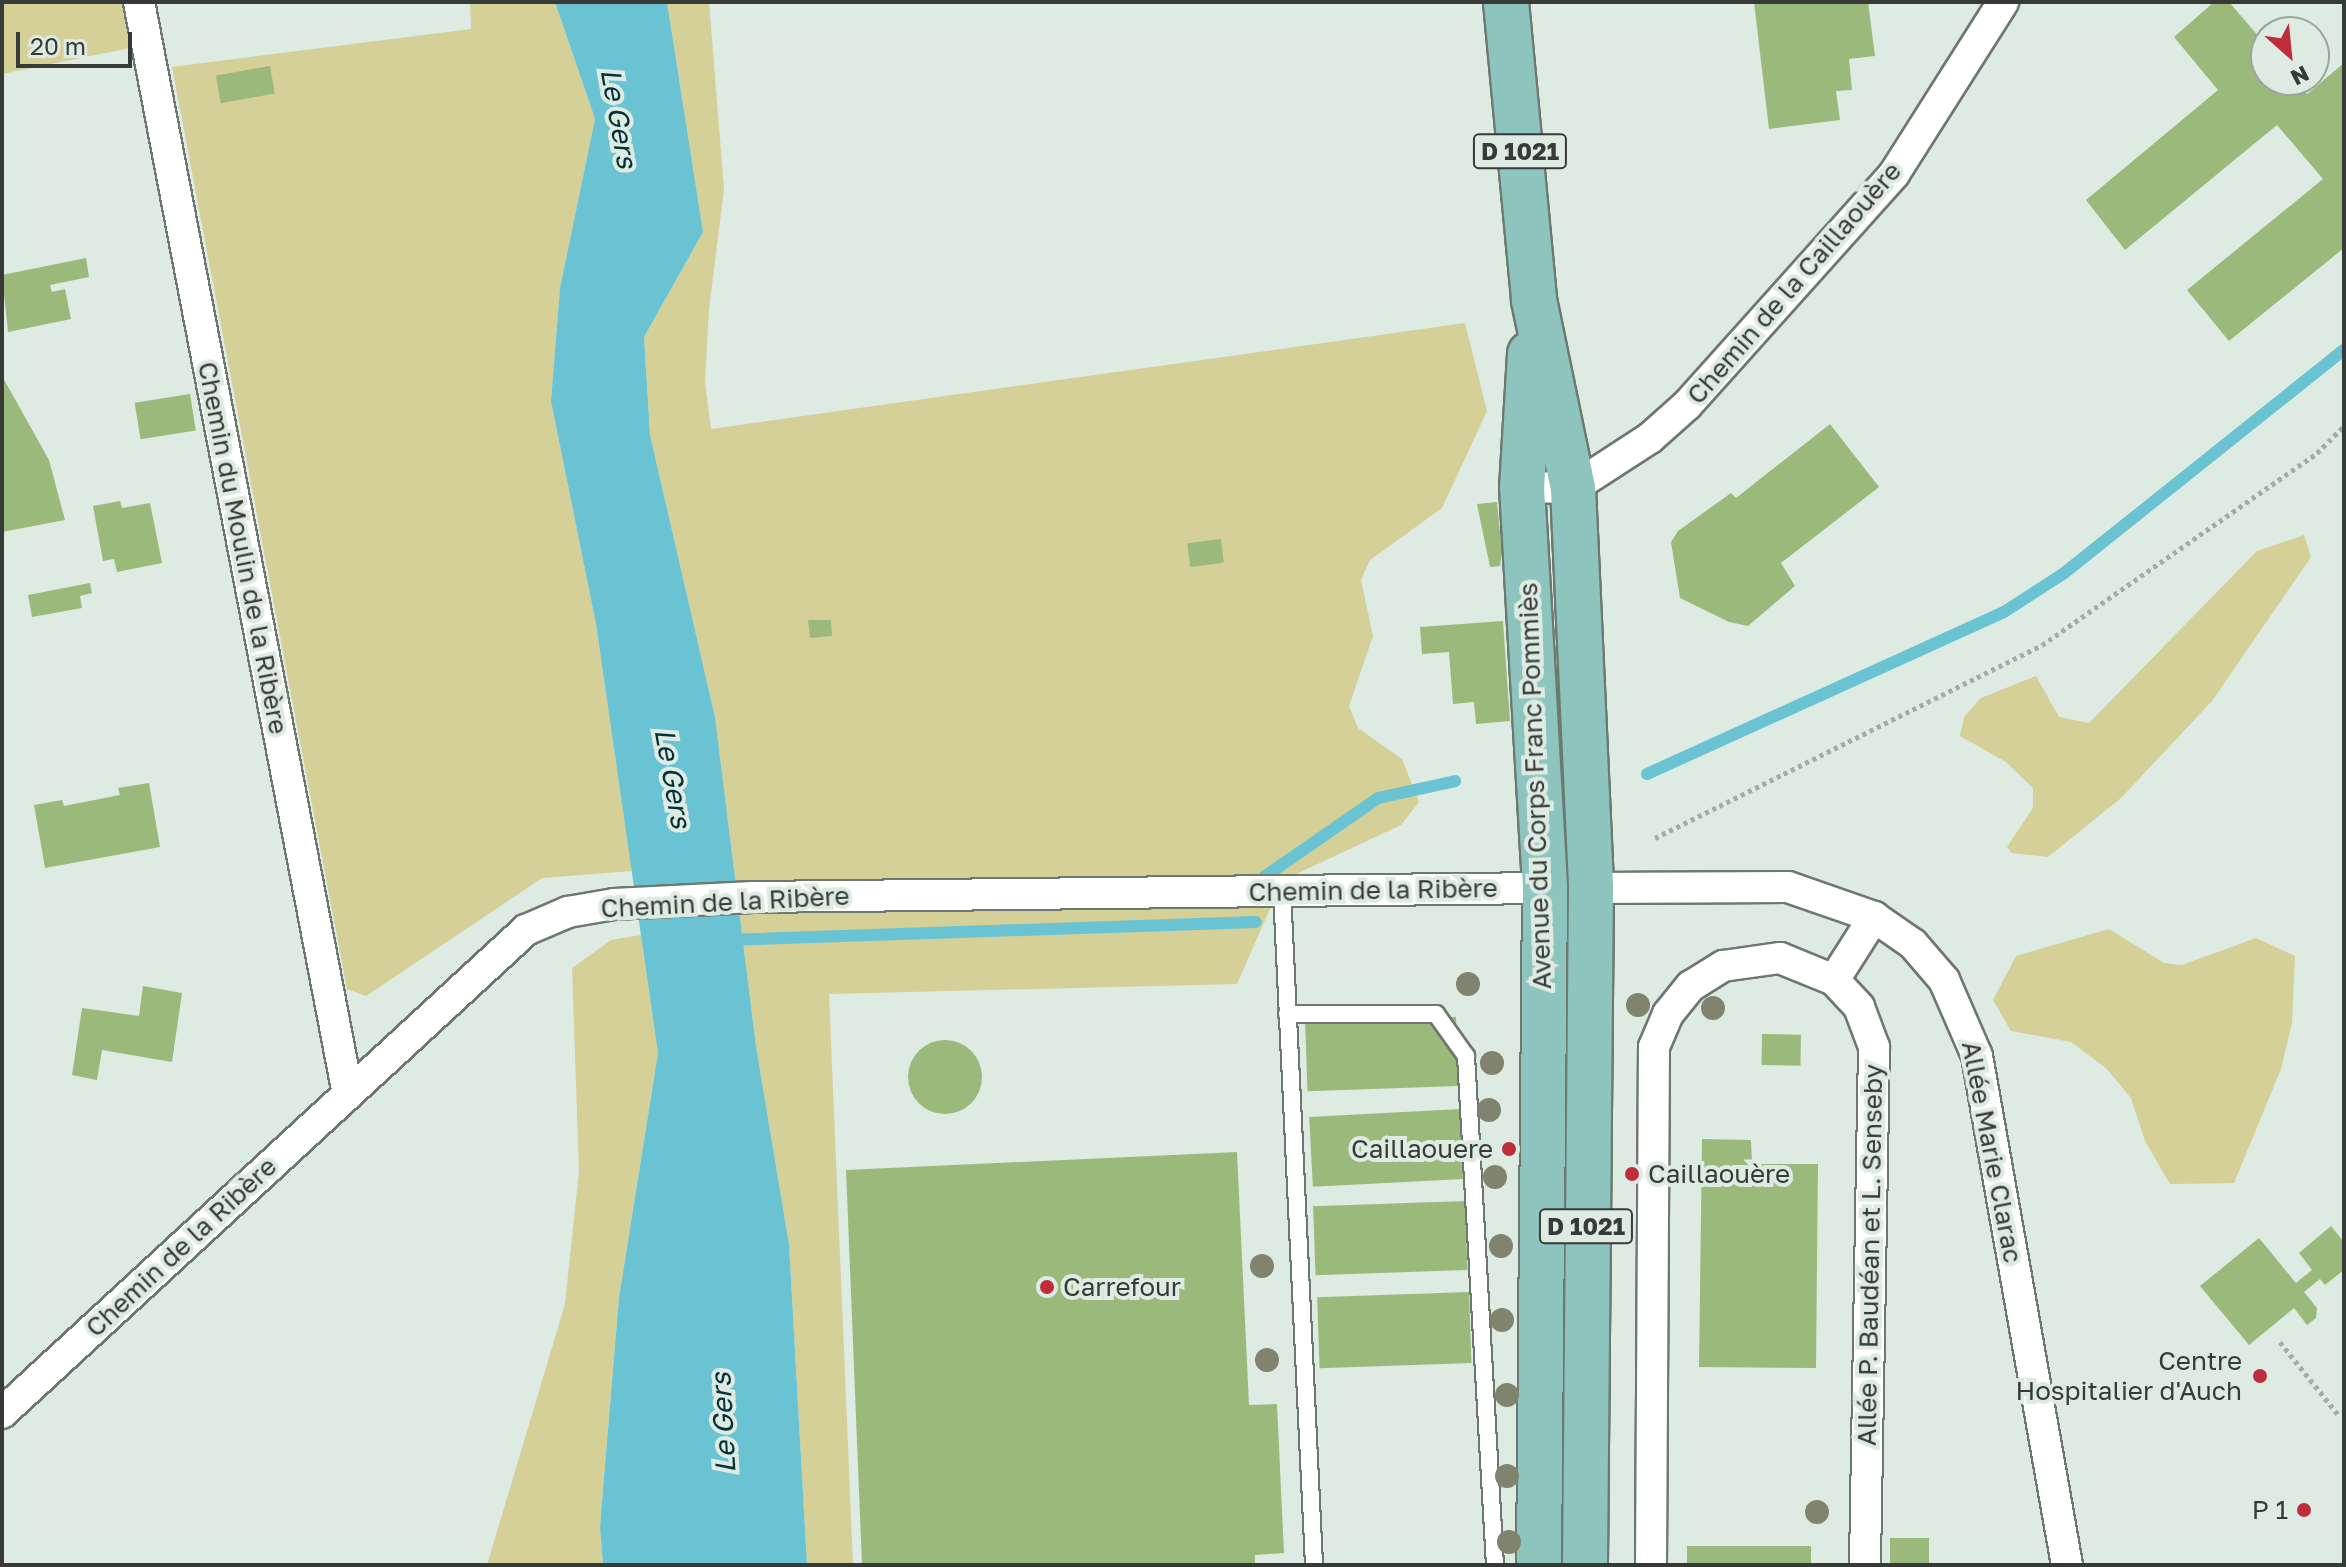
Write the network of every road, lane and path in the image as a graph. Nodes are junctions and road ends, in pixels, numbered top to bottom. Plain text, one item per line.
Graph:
1 (139, 2) edge
2 (1506, 2) edge
3 (2003, 2) edge
4 (1534, 300) junction
5 (2344, 426) edge
6 (1522, 487) junction
7 (1573, 488) junction
8 (1655, 838) dead end
9 (1545, 888) junction
10 (1591, 888) junction
11 (1282, 891) junction
12 (1874, 917) junction
13 (1834, 980) junction
14 (1287, 1014) junction
15 (348, 1094) junction
16 (2280, 1342) dead end
17 (2, 1413) edge
18 (2340, 1417) dead end
19 (1314, 1565) edge
20 (1495, 1565) edge
21 (1539, 1565) edge
22 (1585, 1565) edge
23 (1651, 1565) edge
24 (1865, 1565) edge
25 (2067, 1565) edge

1 - 15 street, Chemin du Moulin de la Ribère
2 - 4 main road, D 1021
3 - 7 street, Chemin de la Caillaouère
4 - 6 main road, D 1021
4 - 7 main road, D 1021
5 - 8 path
6 - 7 street
6 - 9 main road, Avenue du Corps Franc Pommiès / D 1021
7 - 10 main road, Avenue du Corps Franc Pommiès / D 1021
9 - 11 street, Chemin de la Ribère
9 - 21 main road, Avenue du Corps Franc Pommiès / D 1021
10 - 12 street, Allée Marie Clarac
10 - 22 main road, Avenue du Corps Franc Pommiès / D 1021
11 - 14 lane
11 - 15 street, Chemin de la Ribère
12 - 13 street
12 - 25 street, Allée Marie Clarac
13 - 23 street, Allée P. Baudéan et L. Senseby
13 - 24 street, Allée P. Baudéan et L. Senseby
14 - 19 lane
14 - 20 lane
15 - 17 street, Chemin de la Ribère
16 - 18 path

